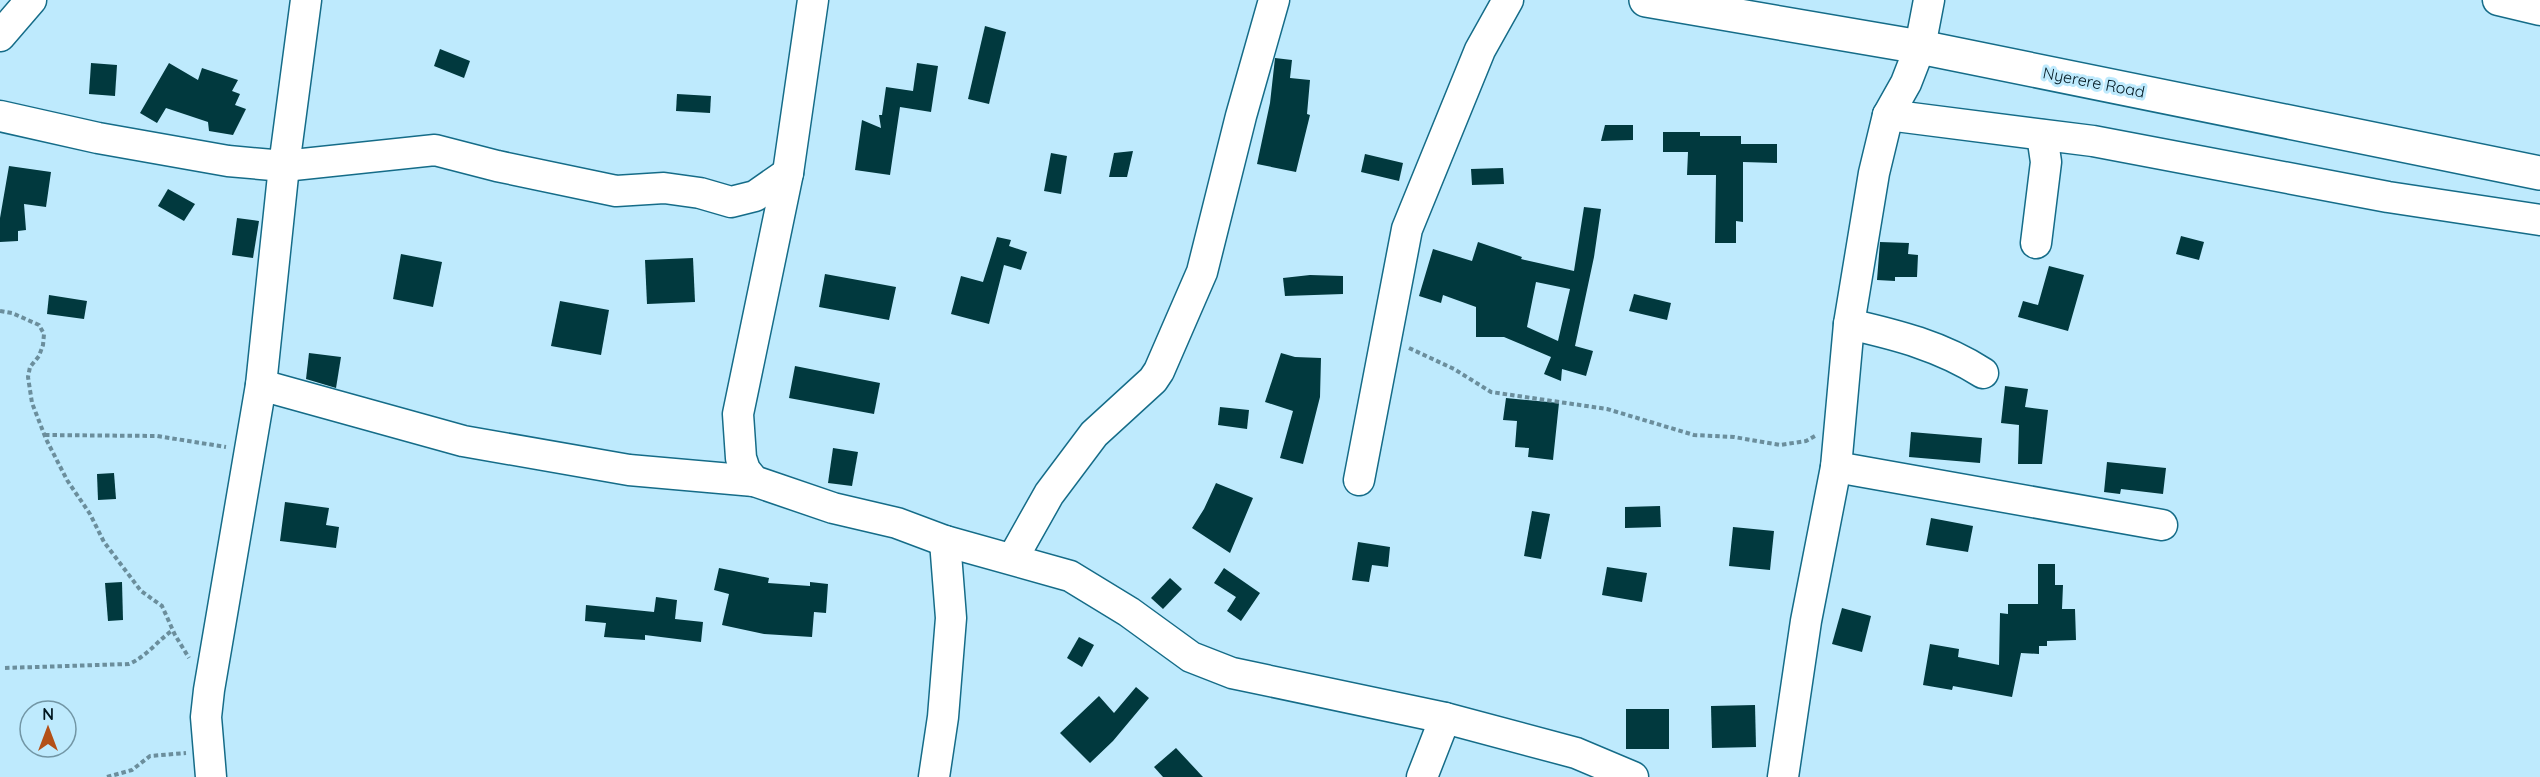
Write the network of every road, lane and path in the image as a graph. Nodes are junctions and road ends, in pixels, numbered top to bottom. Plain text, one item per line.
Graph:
1 (32, 0) edge
2 (306, 0) edge
3 (813, 0) edge
4 (1274, 0) edge
5 (1508, 0) edge
6 (1646, 0) edge
7 (1929, 0) edge
8 (2498, 0) edge
9 (2540, 10) edge
10 (0, 36) edge
11 (1920, 47) junction
12 (1888, 115) junction
13 (0, 116) edge
14 (2043, 135) junction
15 (284, 166) junction
16 (788, 173) junction
17 (2540, 173) edge
18 (2540, 220) edge
19 (2036, 243) dead end
20 (0, 311) edge
21 (1849, 324) junction
22 (1387, 338) junction
23 (1983, 373) dead end
24 (261, 385) junction
25 (1841, 422) junction
26 (45, 435) junction
27 (249, 450) junction
28 (1836, 467) junction
29 (1359, 480) dead end
30 (754, 481) junction
31 (2162, 525) dead end
32 (945, 541) junction
33 (1013, 558) junction
34 (173, 630) junction
35 (5, 668) dead end
36 (209, 690) junction
37 (1445, 718) junction
38 (208, 736) junction
39 (1785, 776) edge
40 (107, 777) edge
41 (211, 777) edge
42 (934, 777) edge
43 (1422, 777) edge
44 (1634, 777) edge

1 - 10 street
2 - 15 street
3 - 16 street
4 - 33 street
5 - 22 street
6 - 11 highway, Nyerere Road
7 - 11 street
8 - 9 street
11 - 12 street
11 - 17 highway, Nyerere Road
12 - 14 street
12 - 21 street
13 - 15 street
14 - 18 street
14 - 19 street
15 - 16 street
15 - 24 street
16 - 30 street
20 - 26 path
21 - 23 street
21 - 25 street
22 - 25 path
22 - 29 street
24 - 27 street
24 - 30 street
25 - 28 street
26 - 27 path
26 - 34 path
27 - 36 street
28 - 31 street
28 - 39 street
30 - 32 street
32 - 33 street
32 - 42 street
33 - 37 street
34 - 35 path
34 - 36 path
36 - 38 street
37 - 43 street
37 - 44 street
38 - 40 path
38 - 41 street

